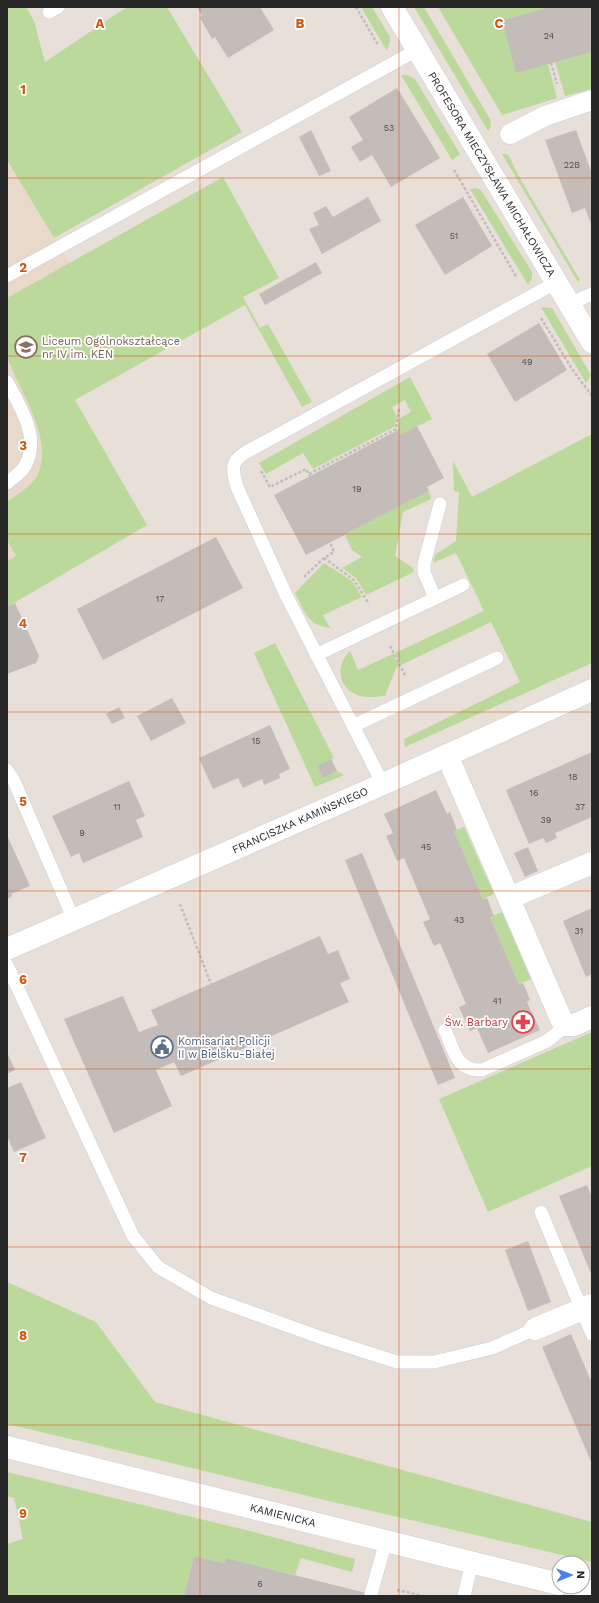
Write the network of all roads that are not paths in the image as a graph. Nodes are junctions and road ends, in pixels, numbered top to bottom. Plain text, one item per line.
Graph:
1 (392, 7) edge
2 (417, 50) junction
3 (592, 100) edge
4 (510, 134) dead end
5 (7, 276) edge
6 (557, 282) junction
7 (592, 294) edge
8 (569, 304) junction
9 (592, 342) edge
10 (7, 382) edge
11 (7, 483) edge
12 (440, 504) dead end
13 (463, 584) dead end
14 (435, 598) junction
15 (316, 655) junction
16 (497, 658) dead end
17 (592, 690) edge
18 (353, 726) junction
19 (447, 755) junction
20 (7, 770) edge
21 (383, 784) junction
22 (592, 863) edge
23 (509, 898) junction
24 (74, 920) junction
25 (7, 949) edge
26 (7, 965) edge
27 (592, 1017) edge
28 (566, 1025) junction
29 (445, 1030) dead end
30 (540, 1212) dead end
31 (587, 1307) edge
32 (535, 1329) joint
33 (592, 1334) edge
34 (7, 1447) edge
35 (386, 1541) junction
36 (472, 1562) junction
37 (551, 1582) edge
38 (370, 1594) dead end
39 (464, 1596) edge

1 - 2 street, PROFESORA MIECZYSŁAWA MICHAŁOWICZA
2 - 5 lane
2 - 6 street, PROFESORA MIECZYSŁAWA MICHAŁOWICZA
3 - 4 street
6 - 8 street, PROFESORA MIECZYSŁAWA MICHAŁOWICZA
6 - 15 lane
7 - 8 lane
8 - 9 street, PROFESORA MIECZYSŁAWA MICHAŁOWICZA
10 - 11 lane
12 - 14 lane
13 - 14 lane
14 - 15 lane
15 - 18 lane
16 - 18 lane
17 - 19 street, FRANCISZKA KAMIŃSKIEGO
18 - 21 lane
19 - 21 street, FRANCISZKA KAMIŃSKIEGO
19 - 23 street
20 - 24 lane
21 - 24 street, FRANCISZKA KAMIŃSKIEGO
22 - 23 street
23 - 28 street
24 - 25 street, FRANCISZKA KAMIŃSKIEGO
26 - 32 lane
27 - 28 street
28 - 29 lane
30 - 31 lane
31 - 32 street
31 - 33 lane
34 - 35 street, KAMIENICKA
35 - 36 street, KAMIENICKA
35 - 38 lane
36 - 37 street, KAMIENICKA
36 - 39 lane

